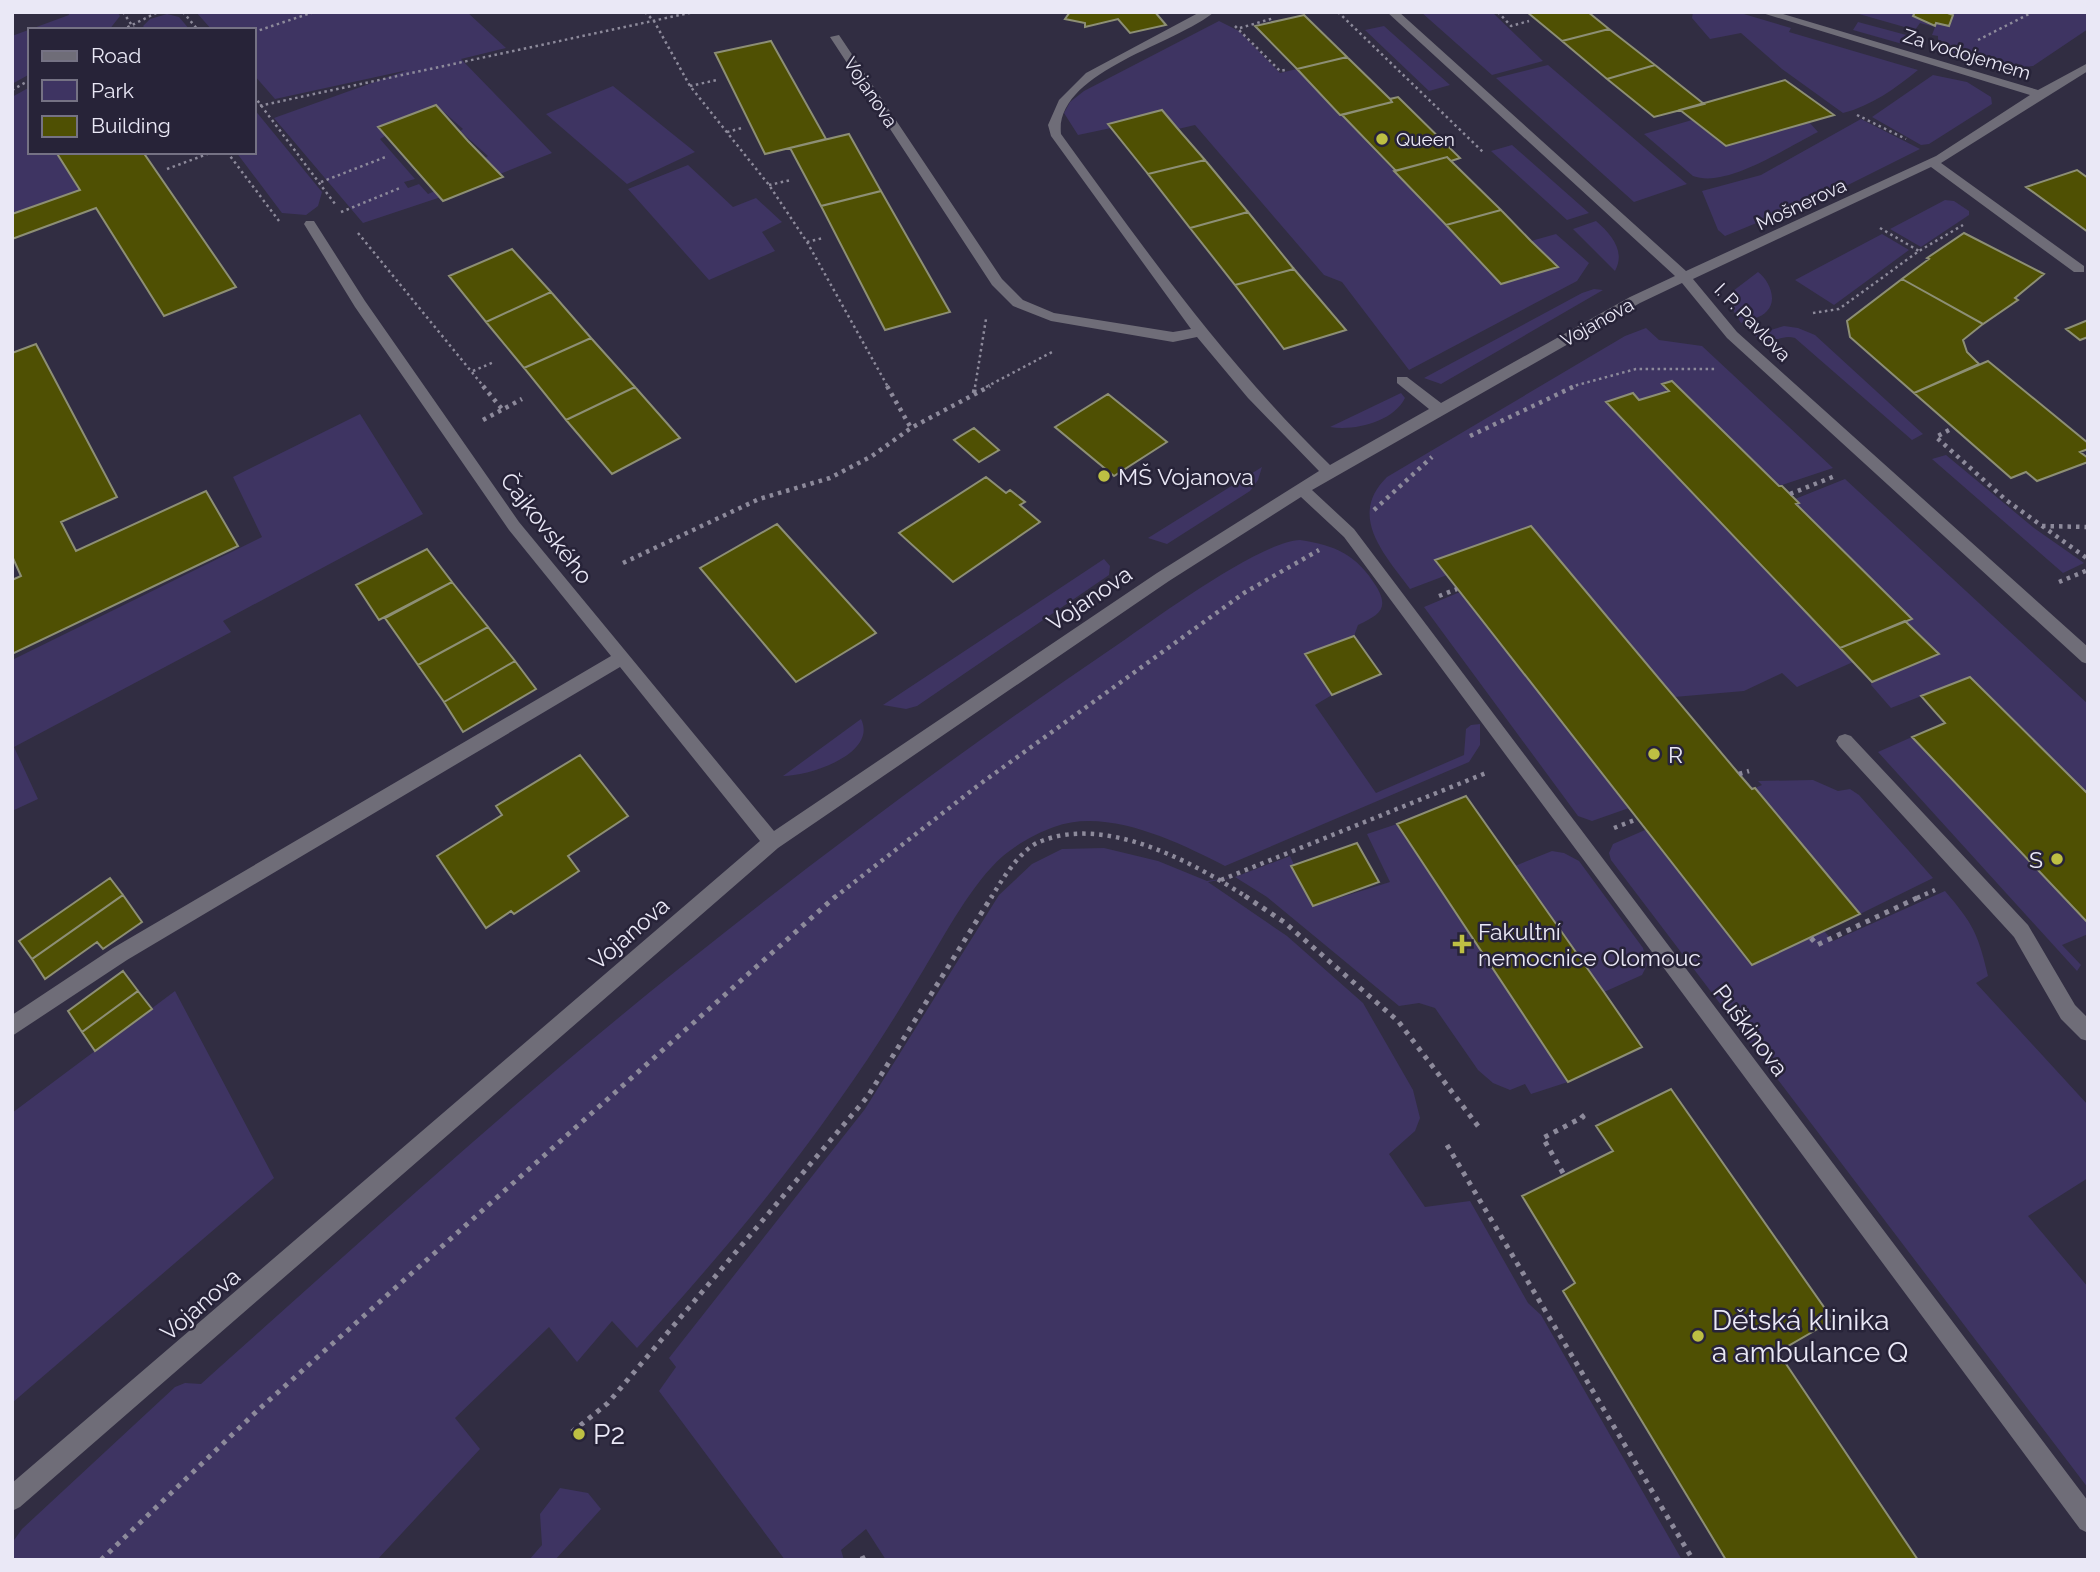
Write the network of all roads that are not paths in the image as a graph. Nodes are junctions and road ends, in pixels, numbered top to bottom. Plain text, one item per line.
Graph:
1 (1209, 12) edge
2 (1392, 12) edge
3 (1764, 12) edge
4 (835, 37) dead end
5 (2088, 66) edge
6 (2039, 93) junction
7 (1937, 161) junction
8 (310, 224) dead end
9 (2079, 269) dead end
10 (1685, 278) junction
11 (1199, 332) junction
12 (1402, 380) dead end
13 (1440, 410) junction
14 (1329, 472) junction
15 (1302, 489) junction
16 (2088, 657) edge
17 (622, 659) junction
18 (1845, 741) dead end
19 (772, 842) junction
20 (12, 1027) edge
21 (2088, 1032) edge
22 (12, 1499) edge
23 (2088, 1521) edge

1 - 11 street
2 - 10 street, I. P. Pavlova
3 - 6 street, Za vodojemem
4 - 11 street, Vojanova
5 - 6 street, Mošnerova
6 - 7 street, Mošnerova
7 - 9 street
7 - 10 street, Mošnerova
8 - 17 street, Čajkovského
10 - 13 street, Vojanova
10 - 16 street, I. P. Pavlova
11 - 14 street
12 - 13 street
13 - 14 street, Vojanova
14 - 15 street, Vojanova
15 - 19 street, Vojanova
15 - 23 street, Puškinova
17 - 19 street, Čajkovského
17 - 20 street
18 - 21 street
19 - 22 street, Vojanova

